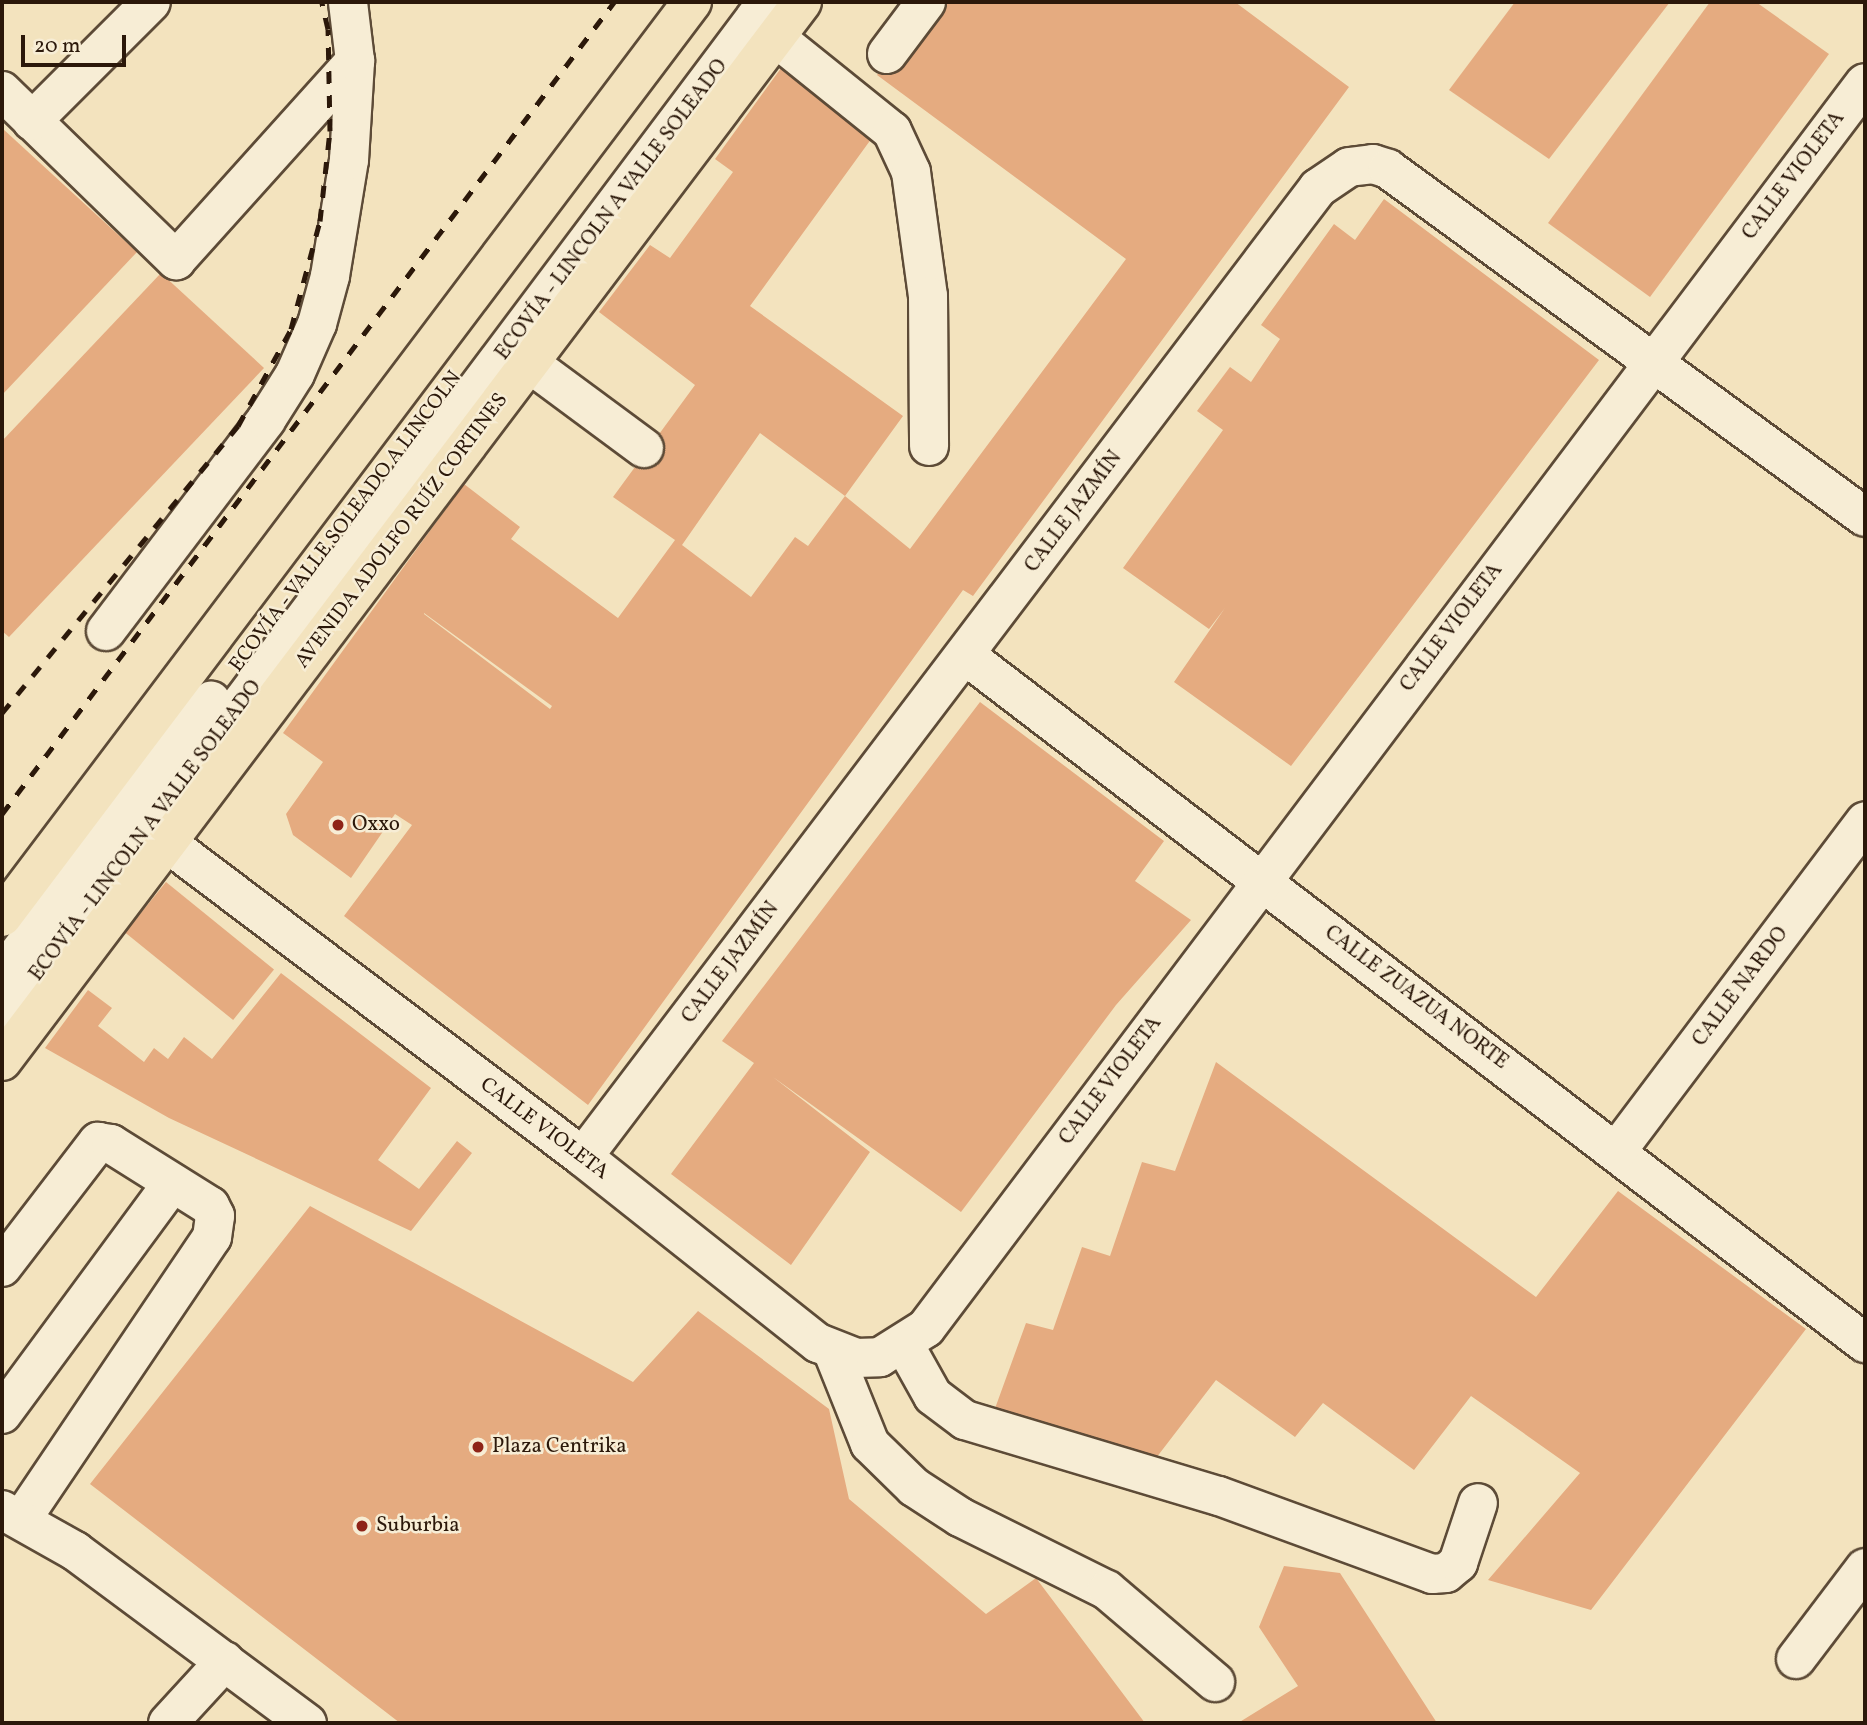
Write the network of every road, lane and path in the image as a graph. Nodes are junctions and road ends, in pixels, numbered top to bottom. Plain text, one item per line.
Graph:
1 (150, 2) edge
2 (348, 2) edge
3 (692, 2) edge
4 (739, 2) edge
5 (802, 2) edge
6 (926, 2) edge
7 (771, 19) edge
8 (887, 54) dead end
9 (355, 61) junction
10 (705, 67) junction
11 (1865, 83) edge
12 (2, 91) edge
13 (32, 121) junction
14 (1655, 360) junction
15 (529, 363) junction
16 (929, 446) dead end
17 (644, 448) dead end
18 (1865, 517) edge
19 (106, 631) dead end
20 (965, 655) junction
21 (1865, 821) edge
22 (166, 842) junction
23 (1262, 881) junction
24 (2, 917) edge
25 (2, 975) edge
26 (2, 1022) edge
27 (2, 1061) edge
28 (1616, 1152) junction
29 (583, 1157) junction
30 (172, 1183) junction
31 (2, 1267) edge
32 (1865, 1343) edge
33 (905, 1346) junction
34 (833, 1352) junction
35 (2, 1415) edge
36 (1478, 1503) dead end
37 (12, 1514) edge
38 (1865, 1567) edge
39 (1796, 1659) dead end
40 (225, 1661) junction
41 (1215, 1682) dead end
42 (292, 1719) edge
43 (168, 1723) edge

1 - 13 street
2 - 9 street
3 - 24 main road
4 - 10 street, ECOVÍA - VALLE SOLEADO A LINCOLN
5 - 7 main road, AVENIDA ADOLFO RUÍZ CORTINES
6 - 8 street
7 - 10 street, ECOVÍA - LINCOLN A VALLE SOLEADO
7 - 15 main road, AVENIDA ADOLFO RUÍZ CORTINES
7 - 16 street
9 - 13 street
9 - 19 street
10 - 25 street, ECOVÍA - VALLE SOLEADO A LINCOLN
10 - 26 street, ECOVÍA - LINCOLN A VALLE SOLEADO
11 - 14 street, CALLE VIOLETA
12 - 13 street
14 - 18 street, CALLE JAZMÍN
14 - 20 street, CALLE JAZMÍN
14 - 23 street, CALLE VIOLETA
15 - 17 street
15 - 22 main road, AVENIDA ADOLFO RUÍZ CORTINES
20 - 23 street, CALLE ZUAZUA NORTE
20 - 29 street, CALLE JAZMÍN
21 - 28 street, CALLE NARDO
22 - 27 main road, AVENIDA ADOLFO RUÍZ CORTINES
22 - 29 street, CALLE VIOLETA
23 - 28 street, CALLE ZUAZUA NORTE
23 - 33 street, CALLE VIOLETA
28 - 32 street, CALLE ZUAZUA NORTE
29 - 34 street, CALLE VIOLETA
30 - 31 street
30 - 35 street
30 - 37 street
33 - 34 street, CALLE VIOLETA
33 - 36 street
34 - 41 street
37 - 40 street
38 - 39 street
40 - 42 street
40 - 43 street

